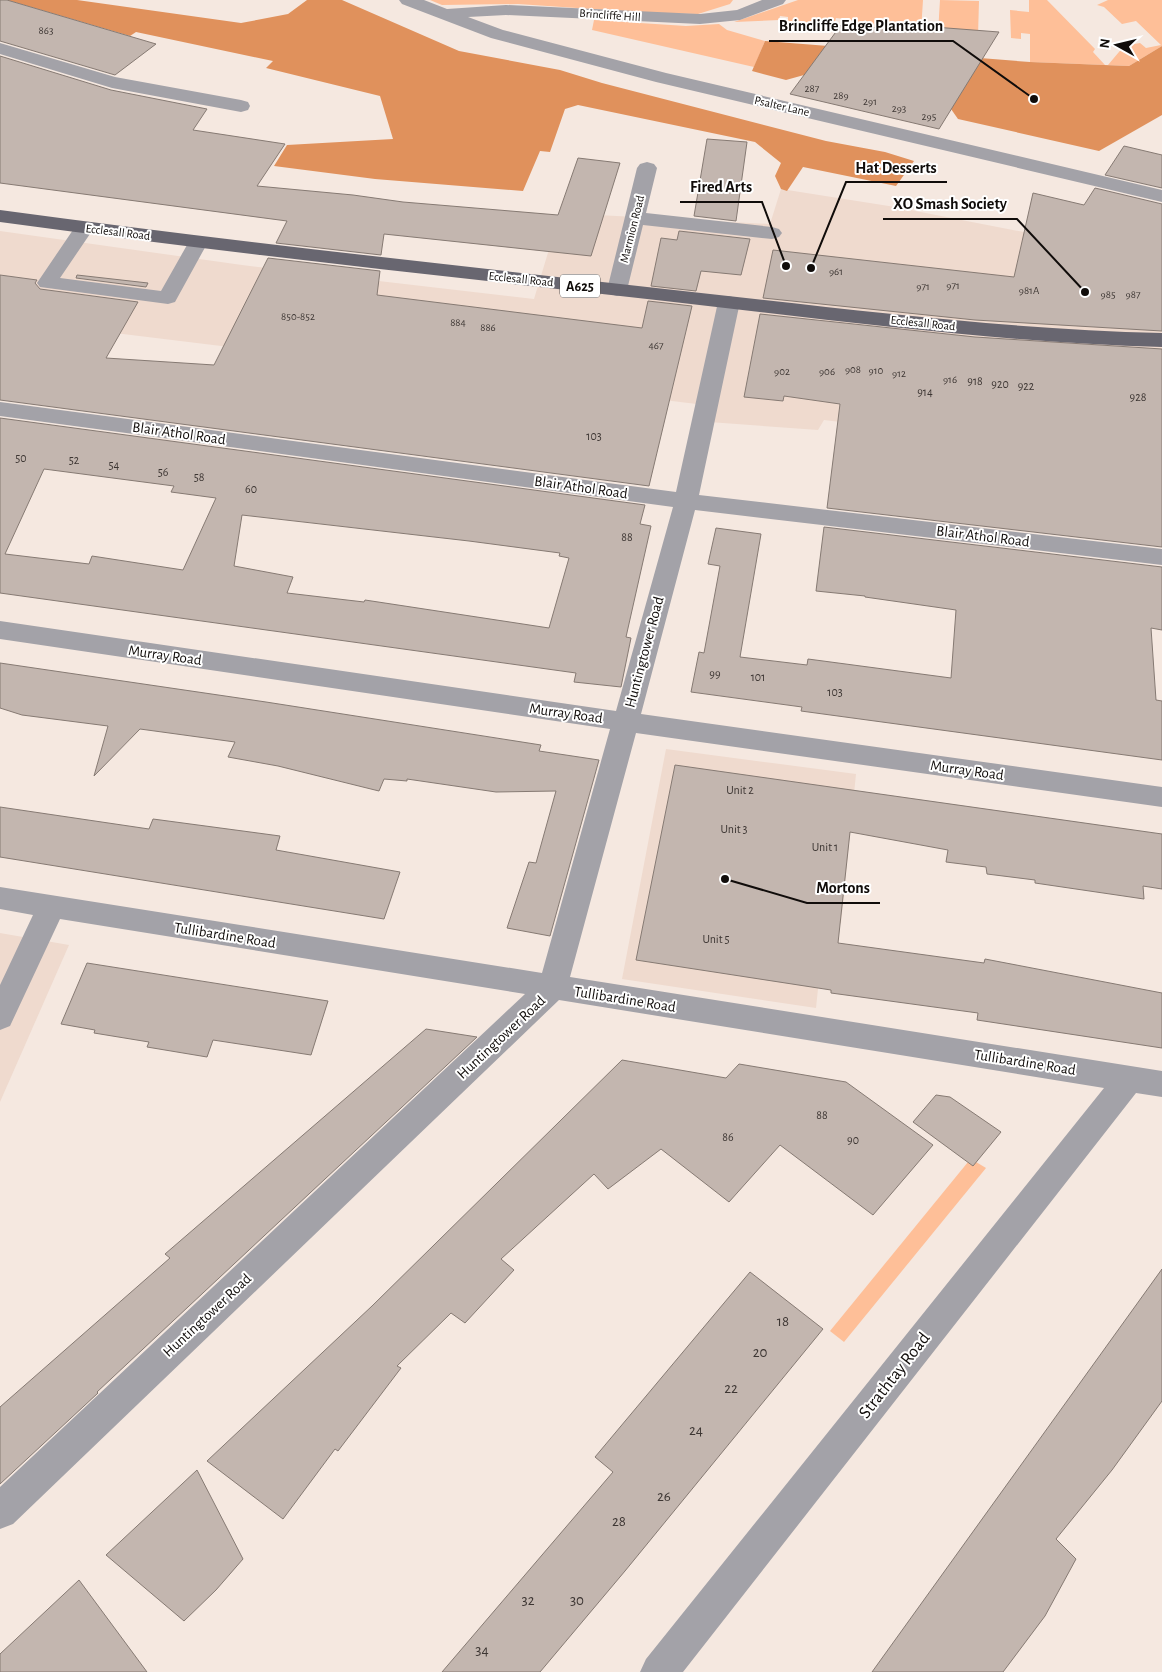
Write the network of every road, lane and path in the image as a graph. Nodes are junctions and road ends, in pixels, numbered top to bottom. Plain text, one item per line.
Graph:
1 (408, 0) edge
2 (751, 0) edge
3 (777, 0) edge
4 (439, 12) junction
5 (740, 15) junction
6 (0, 48) edge
7 (241, 106) dead end
8 (647, 168) dead end
9 (1162, 196) edge
10 (0, 216) edge
11 (635, 218) junction
12 (84, 228) junction
13 (772, 233) dead end
14 (198, 242) junction
15 (617, 290) junction
16 (729, 302) junction
17 (1162, 340) edge
18 (0, 409) edge
19 (686, 501) junction
20 (1162, 557) edge
21 (0, 630) edge
22 (625, 722) junction
23 (1162, 797) edge
24 (0, 898) edge
25 (51, 907) junction
26 (553, 987) junction
27 (0, 1017) edge
28 (1129, 1079) junction
29 (1162, 1084) edge
30 (0, 1511) edge
31 (659, 1672) edge

1 - 4 street, Psalter Lane
2 - 5 street
3 - 5 street, Brincliffe Hill
4 - 5 street, Brincliffe Hill
4 - 9 street, Psalter Lane
6 - 7 street
8 - 11 street, Marmion Road
10 - 12 main road, Ecclesall Road / A625
11 - 13 street
11 - 15 street, Marmion Road
12 - 14 main road, Ecclesall Road / A625
12 - 14 street
14 - 15 main road, Ecclesall Road / A625
15 - 16 main road, Ecclesall Road / A625
16 - 17 main road, Ecclesall Road / A625
16 - 19 street, Huntingtower Road
18 - 19 street, Blair Athol Road
19 - 20 street, Blair Athol Road
19 - 22 street, Huntingtower Road
21 - 22 street, Murray Road
22 - 23 street, Murray Road
22 - 26 street, Huntingtower Road
24 - 25 street, Tullibardine Road
25 - 26 street, Tullibardine Road
25 - 27 street
26 - 28 street, Tullibardine Road
26 - 30 street, Huntingtower Road
28 - 29 street, Tullibardine Road
28 - 31 street, Strathtay Road

